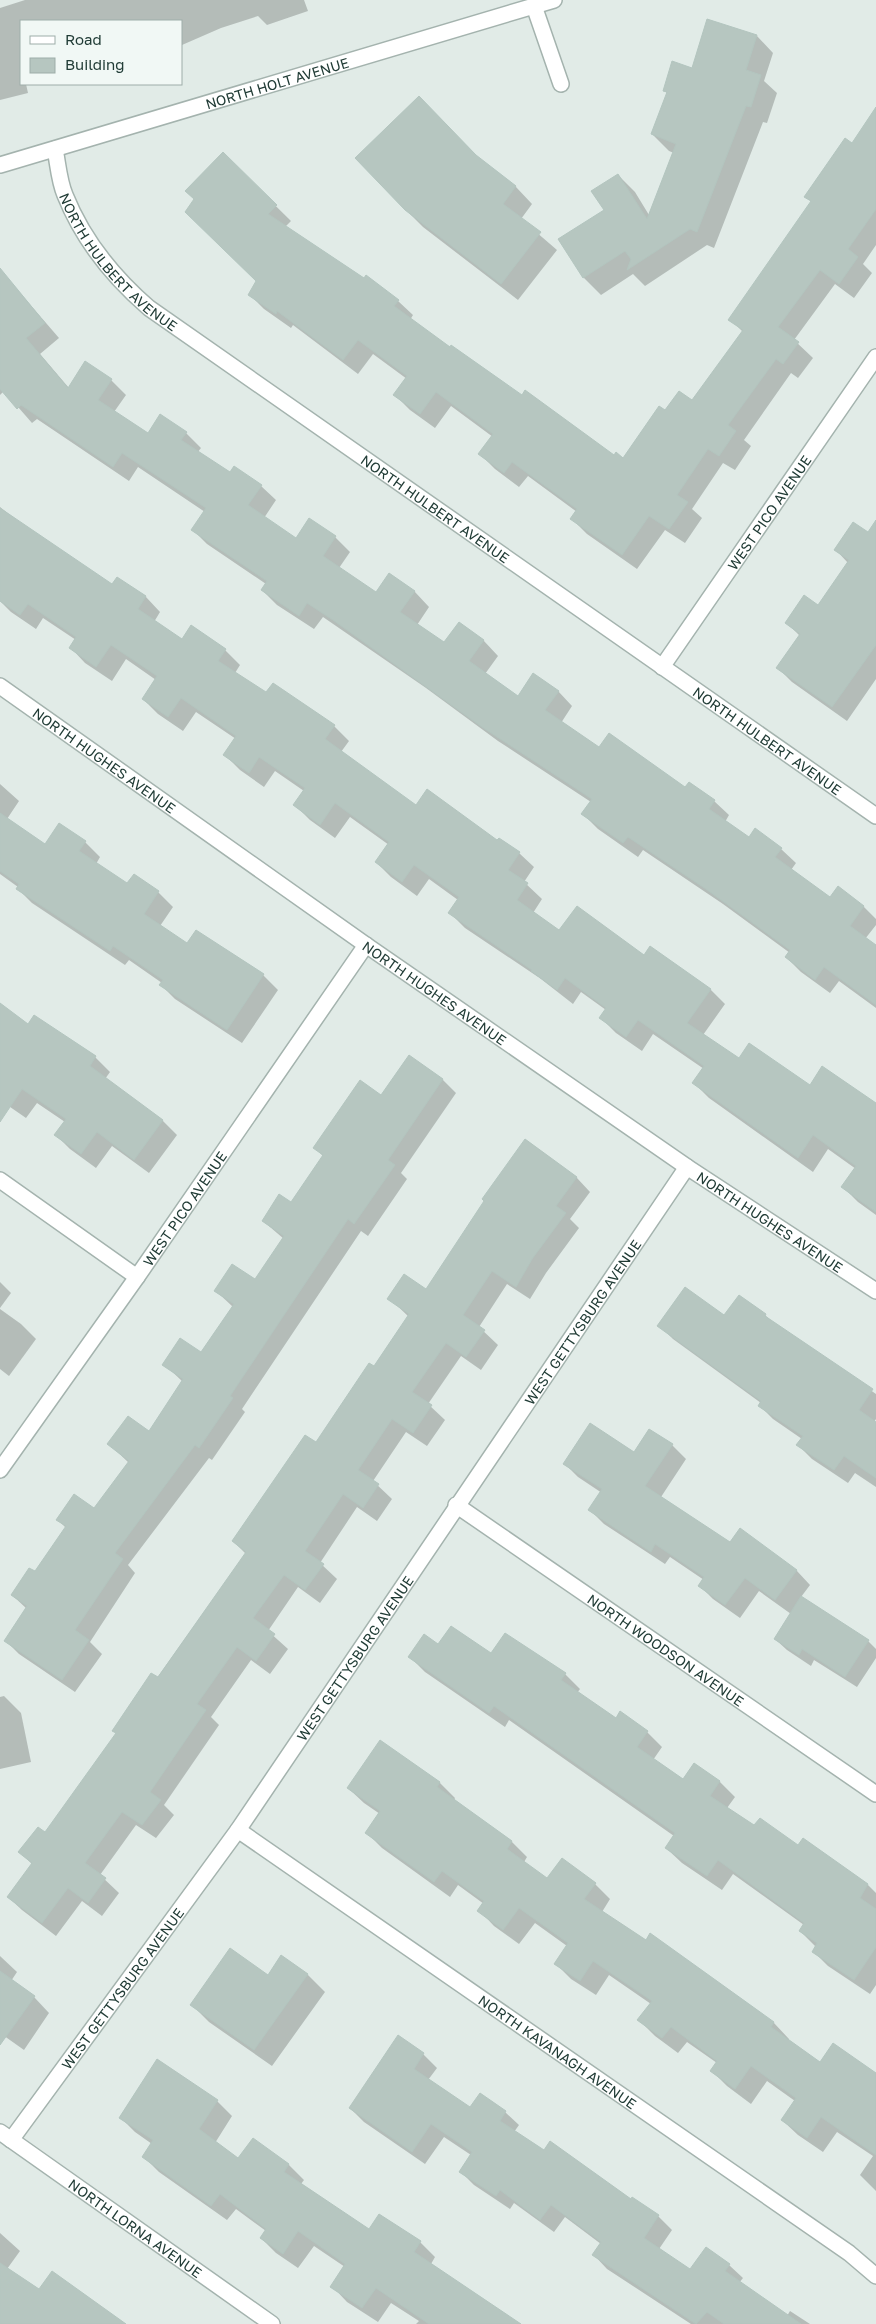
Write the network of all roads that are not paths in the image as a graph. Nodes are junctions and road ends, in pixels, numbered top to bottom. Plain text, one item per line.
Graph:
1 (554, 0) edge
2 (534, 6) junction
3 (561, 84) dead end
4 (55, 150) junction
5 (0, 164) edge
6 (876, 357) edge
7 (662, 667) junction
8 (0, 686) edge
9 (876, 816) edge
10 (366, 945) junction
11 (687, 1167) junction
12 (0, 1180) edge
13 (138, 1278) junction
14 (876, 1291) edge
15 (0, 1470) edge
16 (456, 1505) junction
17 (876, 1794) edge
18 (238, 1830) junction
19 (6, 2136) edge
20 (876, 2276) edge
21 (272, 2324) edge

1 - 2 street, NORTH HOLT AVENUE
2 - 3 street
2 - 4 street, NORTH HOLT AVENUE
4 - 5 street, NORTH HOLT AVENUE
4 - 7 street, NORTH HULBERT AVENUE
6 - 7 street, WEST PICO AVENUE
7 - 9 street, NORTH HULBERT AVENUE
8 - 10 street, NORTH HUGHES AVENUE
10 - 11 street, NORTH HUGHES AVENUE
10 - 13 street, WEST PICO AVENUE
11 - 14 street, NORTH HUGHES AVENUE
11 - 16 street, WEST GETTYSBURG AVENUE
12 - 13 street
13 - 15 street, WEST PICO AVENUE
16 - 17 street, NORTH WOODSON AVENUE
16 - 18 street, WEST GETTYSBURG AVENUE
18 - 19 street, WEST GETTYSBURG AVENUE
18 - 20 street, NORTH KAVANAGH AVENUE
19 - 21 street, NORTH LORNA AVENUE

